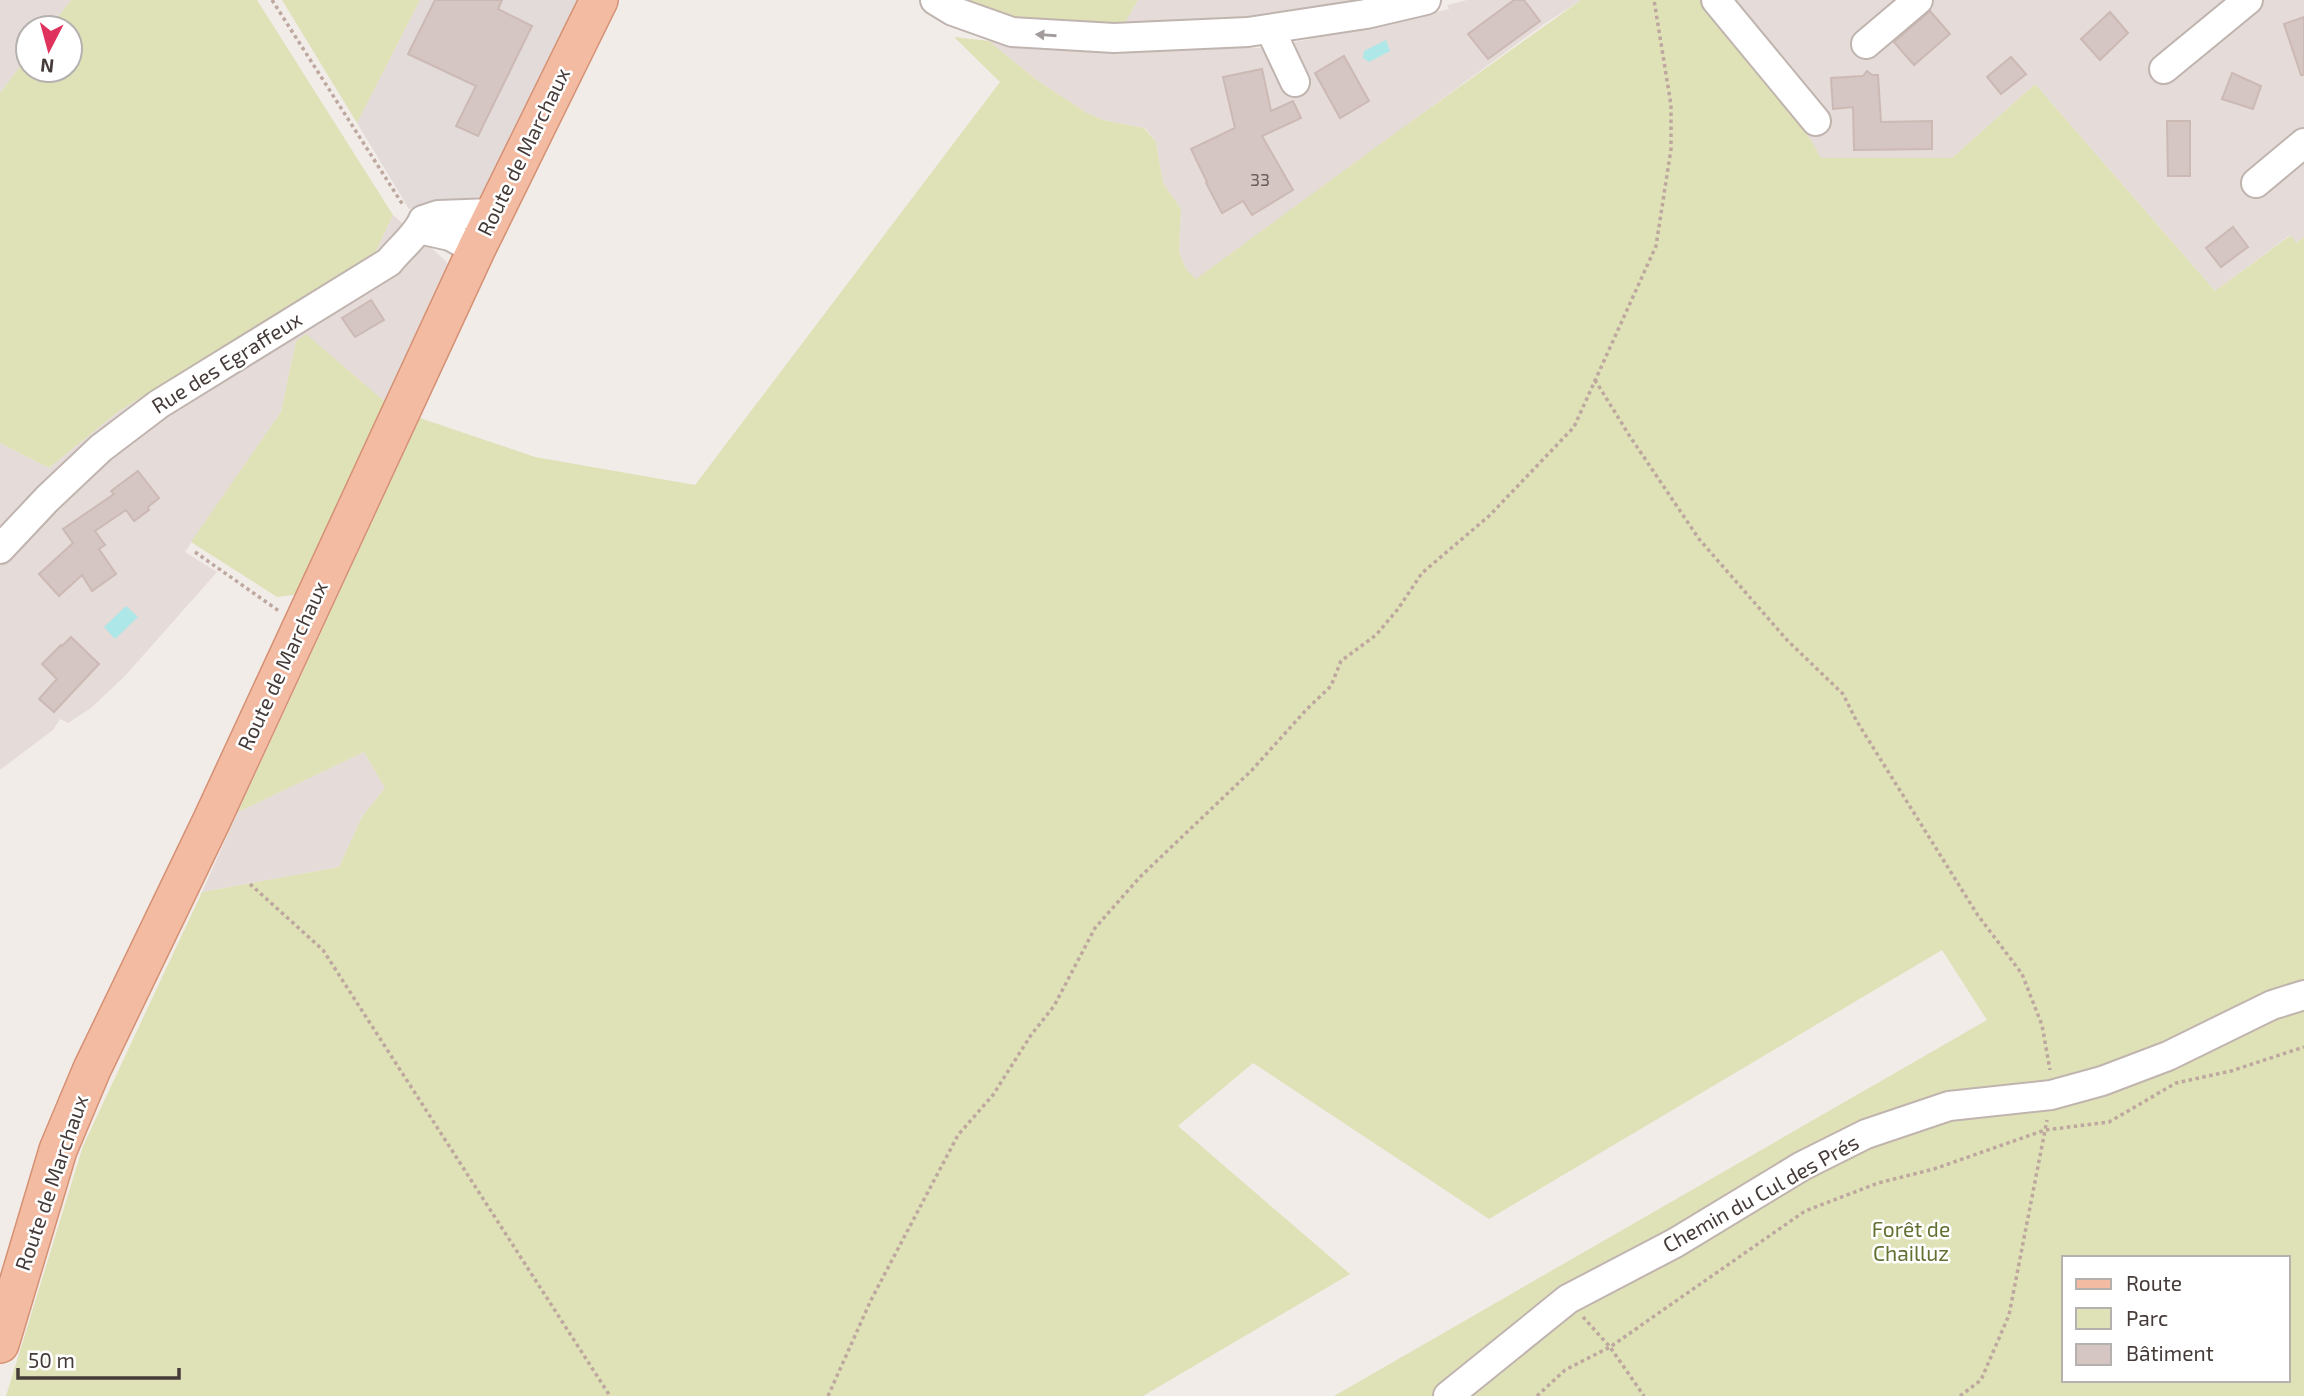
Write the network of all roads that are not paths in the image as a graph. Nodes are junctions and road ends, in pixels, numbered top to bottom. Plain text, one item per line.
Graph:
1 (599, 0) edge
2 (935, 0) edge
3 (1426, 0) edge
4 (1716, 0) edge
5 (1918, 0) edge
6 (2248, 0) edge
7 (1270, 29) junction
8 (1866, 44) dead end
9 (2164, 69) dead end
10 (1294, 82) dead end
11 (1816, 121) dead end
12 (2304, 143) edge
13 (2256, 183) dead end
14 (493, 213) junction
15 (419, 229) junction
16 (476, 250) junction
17 (0, 549) edge
18 (2304, 995) edge
19 (0, 1344) edge
20 (1448, 1396) edge

1 - 14 main road, Route de Marchaux
7 -> 2 street
3 - 7 street
4 - 11 street
5 - 8 street
6 - 9 street
7 - 10 street
12 - 13 street
14 - 15 street, Rue des Egraffeux
14 - 16 main road, Route de Marchaux
15 - 16 street
15 - 17 street, Rue des Egraffeux
16 - 19 main road, Route de Marchaux
18 - 20 street, Chemin du Cul des Prés

